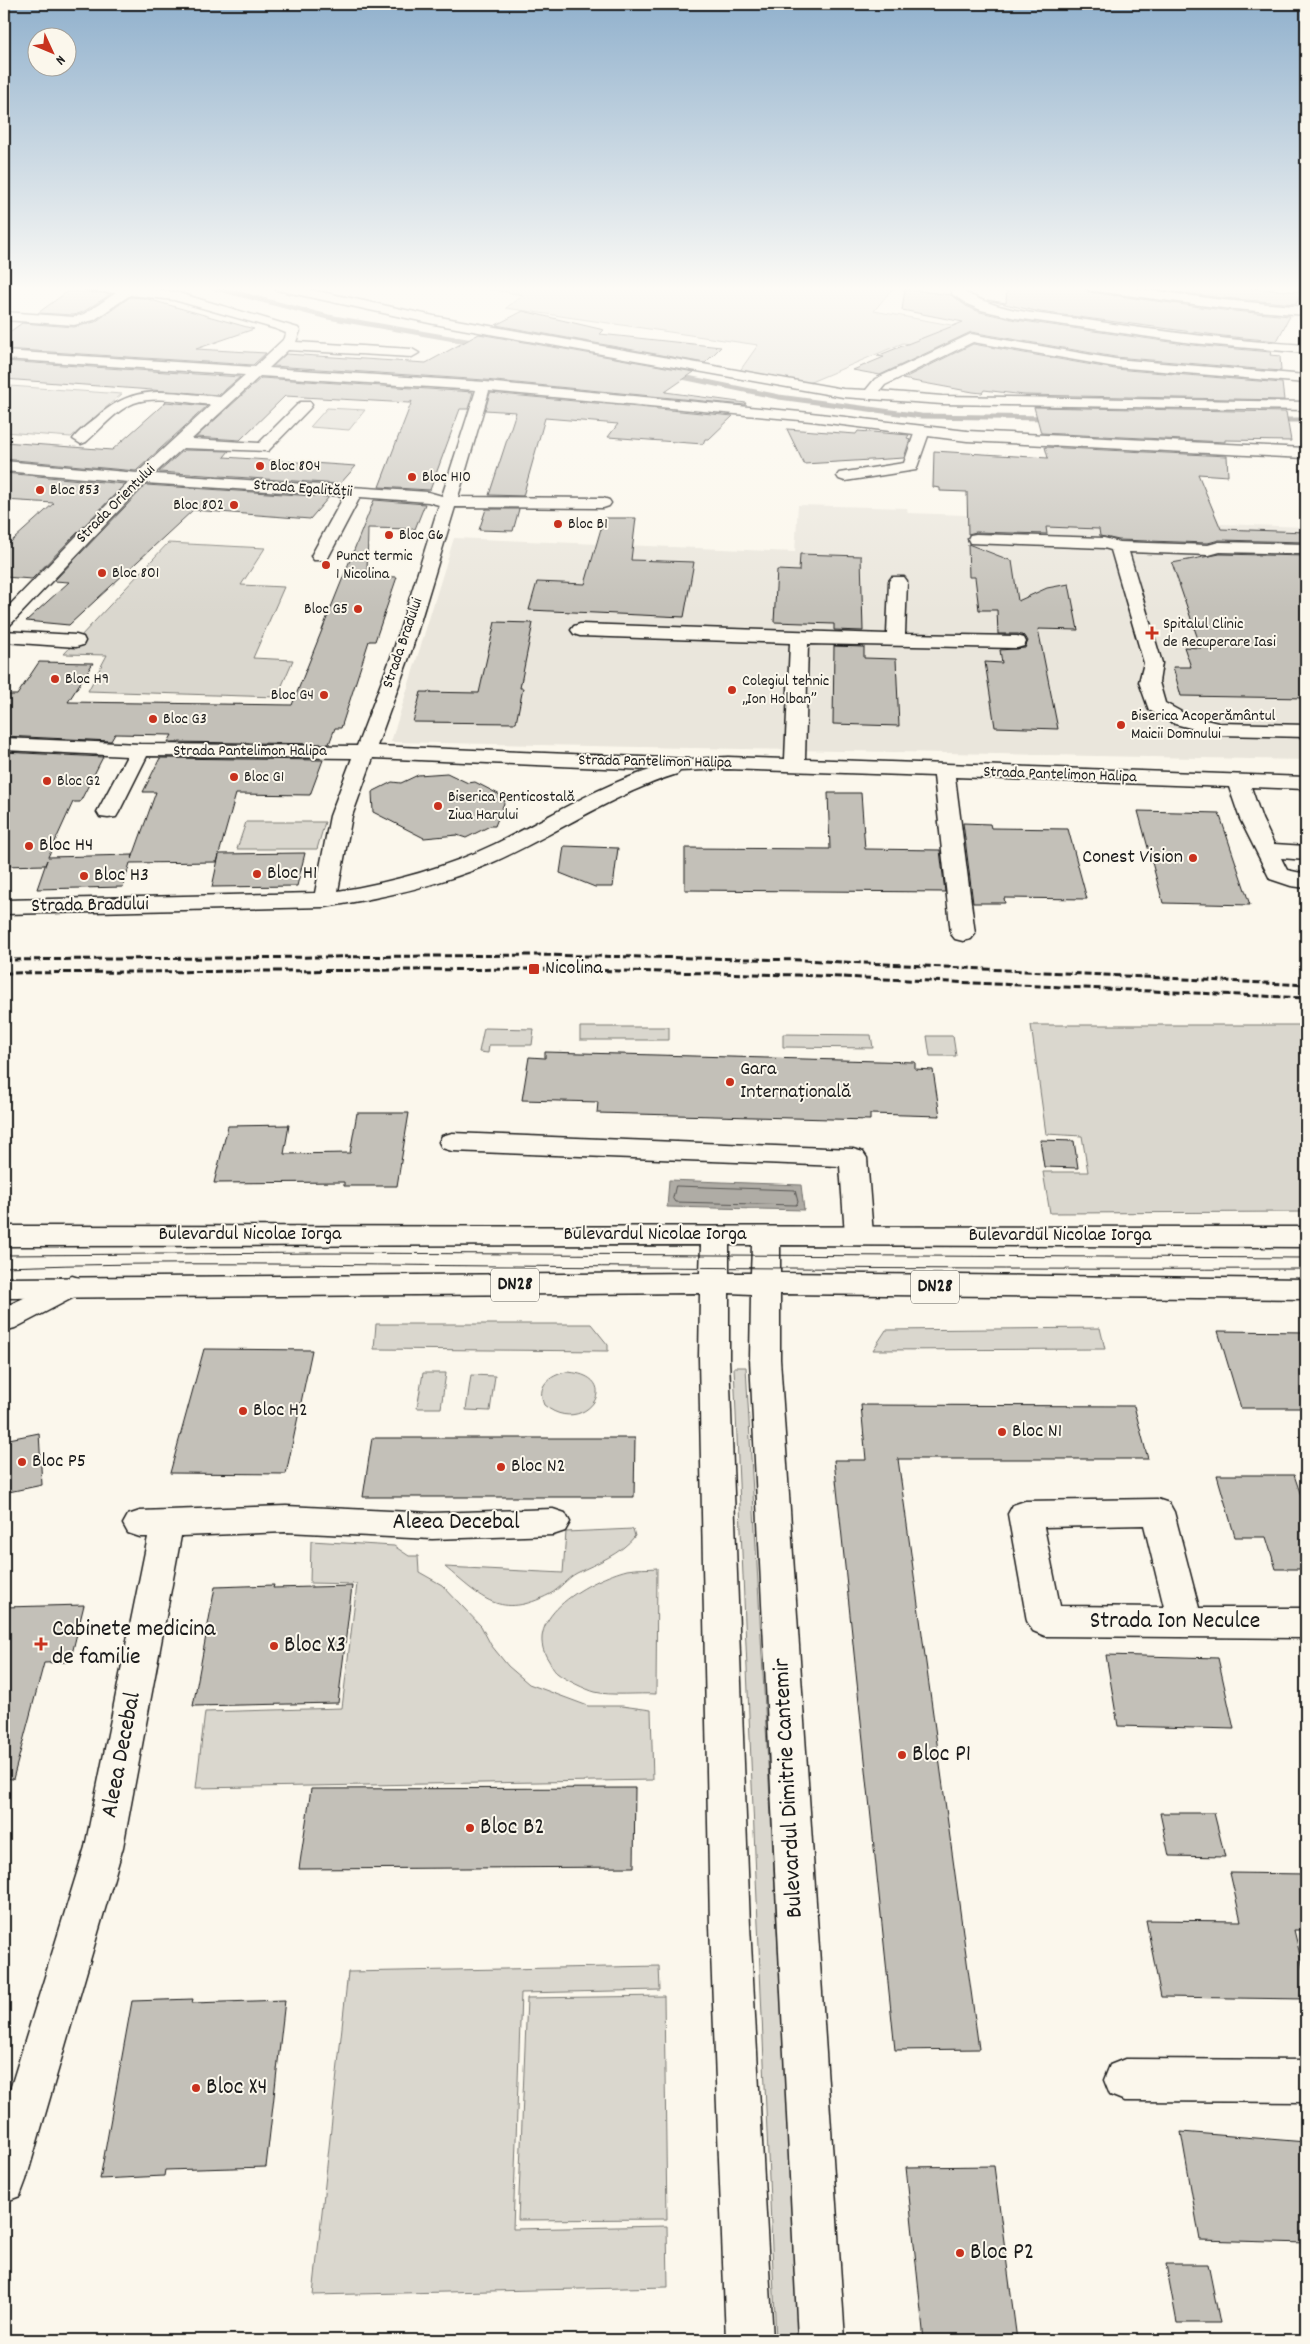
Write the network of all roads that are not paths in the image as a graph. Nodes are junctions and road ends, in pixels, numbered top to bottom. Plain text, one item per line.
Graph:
1 (231, 395) edge
2 (482, 395) edge
3 (584, 395) edge
4 (867, 395) edge
5 (872, 396) joint
6 (223, 402) junction
7 (305, 405) dead end
8 (1306, 406) edge
9 (922, 432) junction
10 (81, 439) dead end
11 (178, 443) junction
12 (1306, 453) edge
13 (4, 466) edge
14 (845, 476) dead end
15 (141, 478) junction
16 (354, 493) junction
17 (448, 502) junction
18 (603, 503) dead end
19 (976, 539) dead end
20 (1119, 547) junction
21 (1306, 549) edge
22 (320, 556) dead end
23 (898, 581) dead end
24 (6, 614) edge
25 (580, 630) dead end
26 (4, 636) edge
27 (799, 638) junction
28 (896, 640) junction
29 (76, 641) dead end
30 (1017, 642) dead end
31 (1306, 731) edge
32 (4, 744) edge
33 (140, 750) junction
34 (365, 752) junction
35 (691, 764) junction
36 (795, 766) junction
37 (944, 771) junction
38 (1238, 781) junction
39 (1306, 783) edge
40 (108, 812) dead end
41 (1266, 850) junction
42 (1306, 852) edge
43 (1306, 881) edge
44 (325, 900) junction
45 (4, 907) edge
46 (963, 934) dead end
47 (452, 1142) dead end
48 (859, 1235) junction
49 (4, 1236) edge
50 (715, 1236) junction
51 (766, 1236) junction
52 (1306, 1236) edge
53 (713, 1283) junction
54 (765, 1285) junction
55 (72, 1286) junction
56 (4, 1288) edge
57 (1306, 1289) edge
58 (4, 1320) edge
59 (553, 1522) dead end
60 (1185, 1622) junction
61 (1306, 1623) edge
62 (1125, 2080) dead end
63 (1306, 2081) edge
64 (4, 2180) edge
65 (749, 2340) edge
66 (822, 2340) edge

1 - 6 street, Strada Orientului
2 - 17 street, Strada Bradului
3 - 9 street
4 - 5 street
5 - 8 street
6 - 10 street
6 - 11 street, Strada Orientului
7 - 11 street
9 - 12 street
9 - 14 street
11 - 15 street, Strada Orientului
13 - 15 street, Strada Egalității
15 - 16 street, Strada Egalității
15 - 24 street, Strada Orientului
16 - 17 street, Strada Egalității
16 - 22 street
17 - 18 street, Strada Egalității
17 - 34 street, Strada Bradului
19 - 20 street
20 - 21 street
20 - 31 street
23 - 28 street
25 - 27 street
26 - 29 street
27 - 28 street
27 - 36 street
28 - 30 street
32 - 33 street, Strada Pantelimon Halipa
33 - 34 street, Strada Pantelimon Halipa
33 - 40 street
34 - 35 street, Strada Pantelimon Halipa
34 - 44 street, Strada Bradului
35 - 36 street, Strada Pantelimon Halipa
35 - 44 street, Strada Bradului
36 - 37 street, Strada Pantelimon Halipa
37 - 38 street, Strada Pantelimon Halipa
37 - 46 street
38 - 39 street, Strada Pantelimon Halipa
38 - 41 street
41 - 42 street
41 - 43 street
44 - 45 street, Strada Bradului
47 - 48 street
48 - 51 street, Bulevardul Nicolae Iorga
48 - 52 street, Bulevardul Nicolae Iorga
49 - 50 street, Bulevardul Nicolae Iorga
50 - 51 street, Bulevardul Nicolae Iorga
50 - 53 street
51 - 54 street, Bulevardul Dimitrie Cantemir
53 - 54 street, DN28
53 - 55 street, DN28
53 - 65 street
54 - 57 street, DN28
54 - 66 street, Bulevardul Dimitrie Cantemir
55 - 56 street, DN28
55 - 58 street
59 - 64 street, Aleea Decebal
60 - 60 street, Strada Ion Neculce
60 - 61 street, Strada Ion Neculce
62 - 63 street

